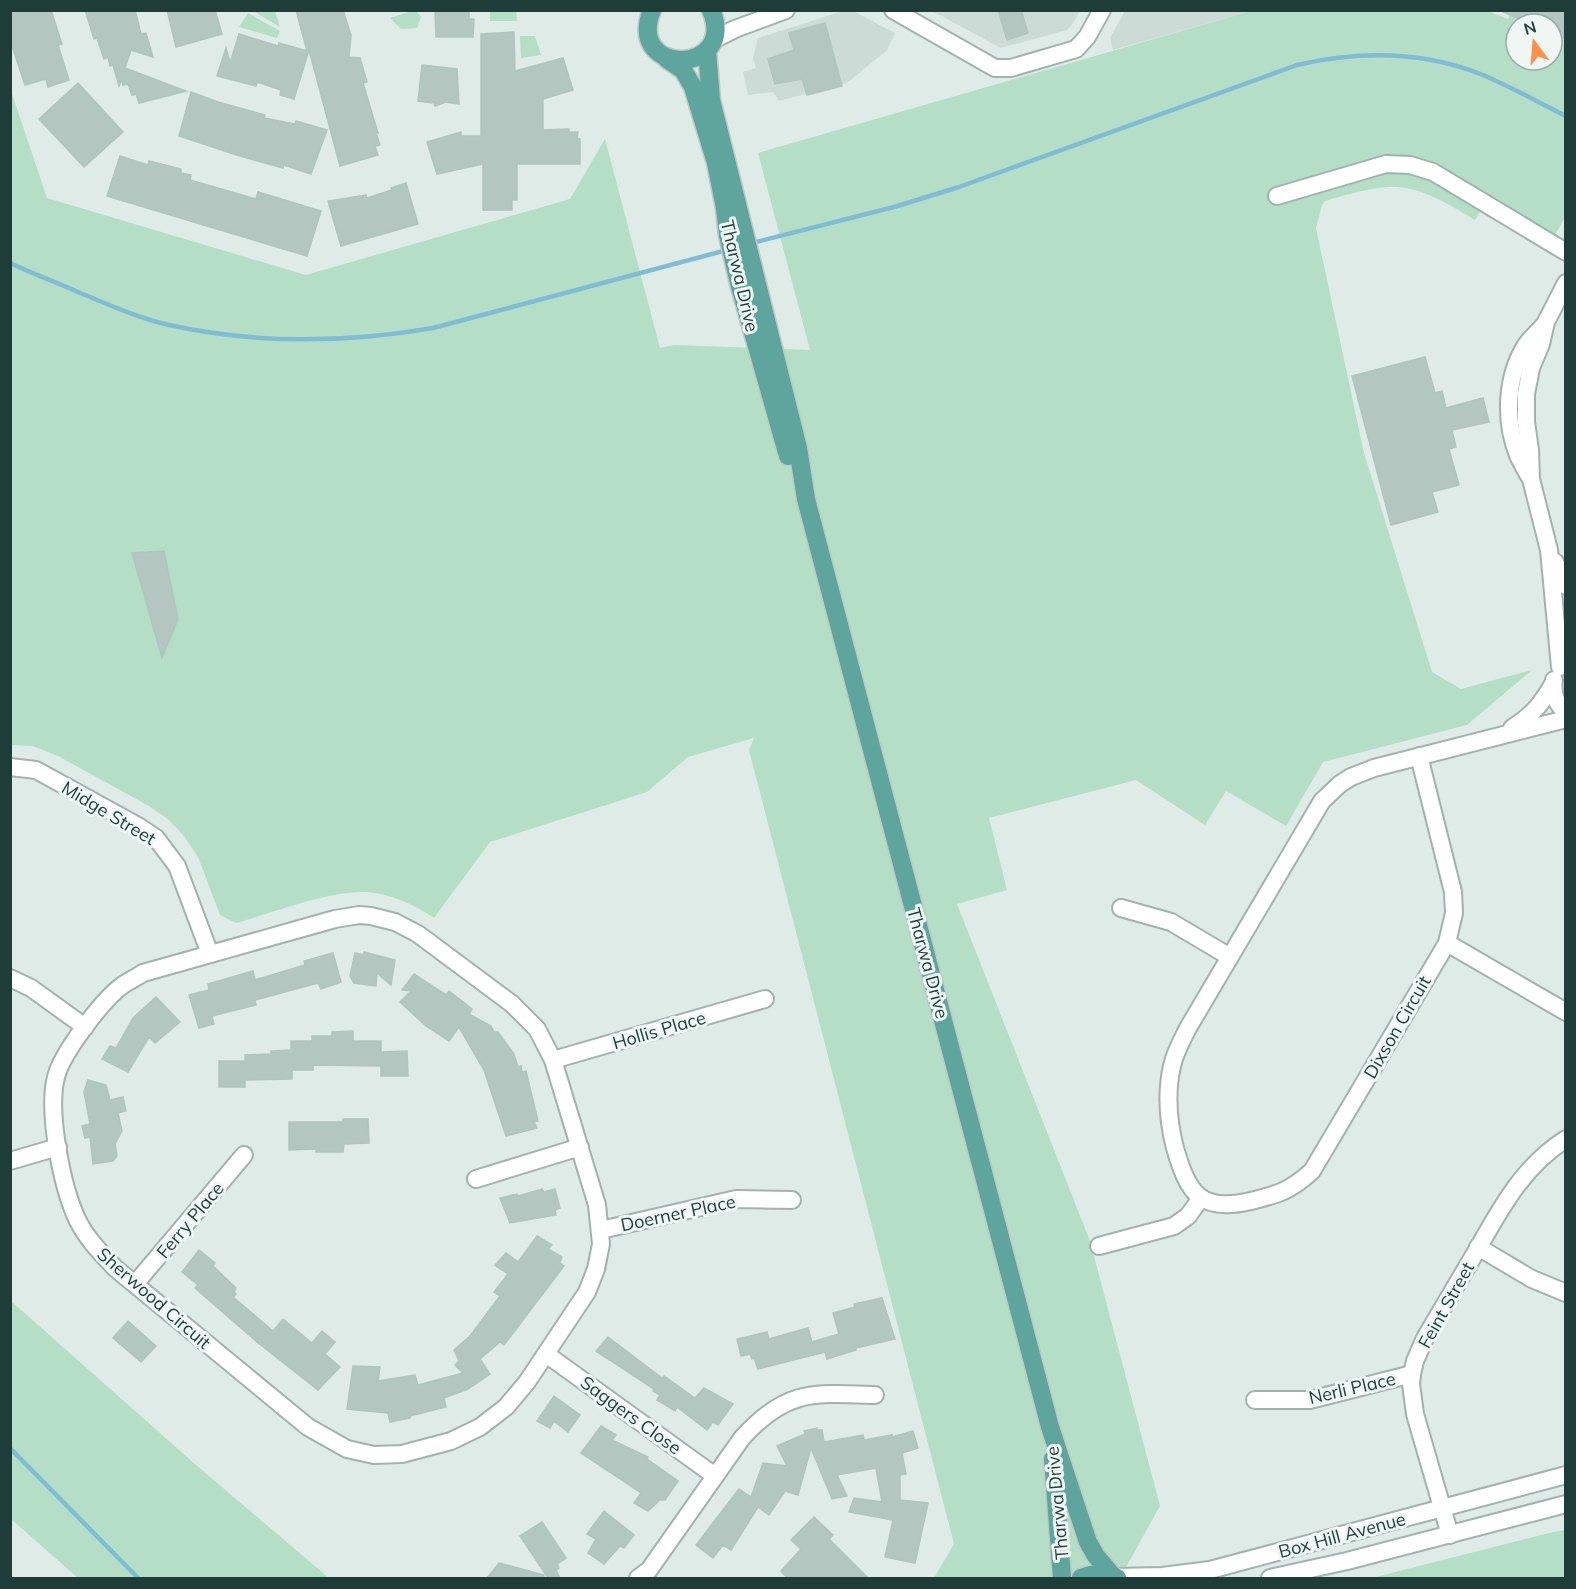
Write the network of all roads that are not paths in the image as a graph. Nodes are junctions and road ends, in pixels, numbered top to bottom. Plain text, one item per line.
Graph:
1 (711, 10) edge
2 (786, 10) edge
3 (893, 10) edge
4 (1102, 10) edge
5 (649, 14) edge
6 (710, 45) junction
7 (667, 58) junction
8 (1277, 196) dead end
9 (732, 206) junction
10 (1566, 252) edge
11 (1566, 283) edge
12 (1549, 550) junction
13 (1566, 586) edge
14 (1563, 665) edge
15 (1554, 684) junction
16 (1566, 713) edge
17 (1566, 719) edge
18 (1498, 735) junction
19 (1419, 756) junction
20 (10, 766) edge
21 (1121, 908) dead end
22 (1447, 942) junction
23 (210, 954) junction
24 (1230, 957) junction
25 (10, 978) edge
26 (765, 999) dead end
27 (1566, 1012) edge
28 (85, 1028) junction
29 (554, 1060) junction
30 (1566, 1139) edge
31 (58, 1147) junction
32 (580, 1147) junction
33 (244, 1155) dead end
34 (10, 1161) edge
35 (476, 1179) dead end
36 (1201, 1198) junction
37 (792, 1200) dead end
38 (601, 1230) junction
39 (1098, 1246) dead end
40 (1478, 1247) junction
41 (135, 1284) junction
42 (1566, 1293) edge
43 (546, 1354) junction
44 (1412, 1374) junction
45 (875, 1395) dead end
46 (1255, 1400) dead end
47 (1050, 1427) junction
48 (1566, 1475) edge
49 (716, 1476) junction
50 (1566, 1504) edge
51 (1442, 1508) junction
52 (1450, 1535) junction
53 (1116, 1577) edge
54 (638, 1578) edge
55 (1062, 1578) edge
56 (1081, 1578) edge
57 (1270, 1578) edge

1 - 6 main road, Tharwa Drive
2 - 6 street
3 - 4 street
5 - 7 main road, Tharwa Drive
6 - 7 main road
6 - 9 main road, Tharwa Drive
7 - 9 main road, Tharwa Drive
8 - 10 street
9 - 47 main road, Tharwa Drive
11 - 12 street
12 - 13 street
12 - 14 street
14 - 15 street
15 - 16 street
15 - 18 street
17 - 18 street
18 - 19 street
19 - 22 street, Dixson Circuit
19 - 24 street
20 - 23 street, Midge Street
21 - 24 street
22 - 27 street
22 - 36 street, Dixson Circuit
23 - 28 street, Sherwood Circuit
23 - 29 street, Sherwood Circuit
24 - 36 street
25 - 28 street
26 - 29 street, Hollis Place
28 - 31 street, Sherwood Circuit
29 - 32 street, Sherwood Circuit
30 - 40 street, Feint Street
31 - 34 street
31 - 41 street, Sherwood Circuit
32 - 35 street
32 - 38 street, Sherwood Circuit
33 - 41 street, Ferry Place
36 - 39 street
37 - 38 street, Doerner Place
38 - 43 street, Sherwood Circuit
40 - 42 street
40 - 44 street, Feint Street
41 - 43 street, Sherwood Circuit
43 - 49 street, Saggers Close
44 - 46 street, Nerli Place
44 - 51 street, Feint Street
45 - 49 street
47 - 53 main road, Tharwa Drive
47 - 55 main road, Tharwa Drive
48 - 51 street, Box Hill Avenue
49 - 54 street
50 - 52 street, Box Hill Avenue
51 - 52 street, Feint Street
51 - 53 street, Box Hill Avenue
52 - 57 street, Box Hill Avenue
53 - 56 main road

